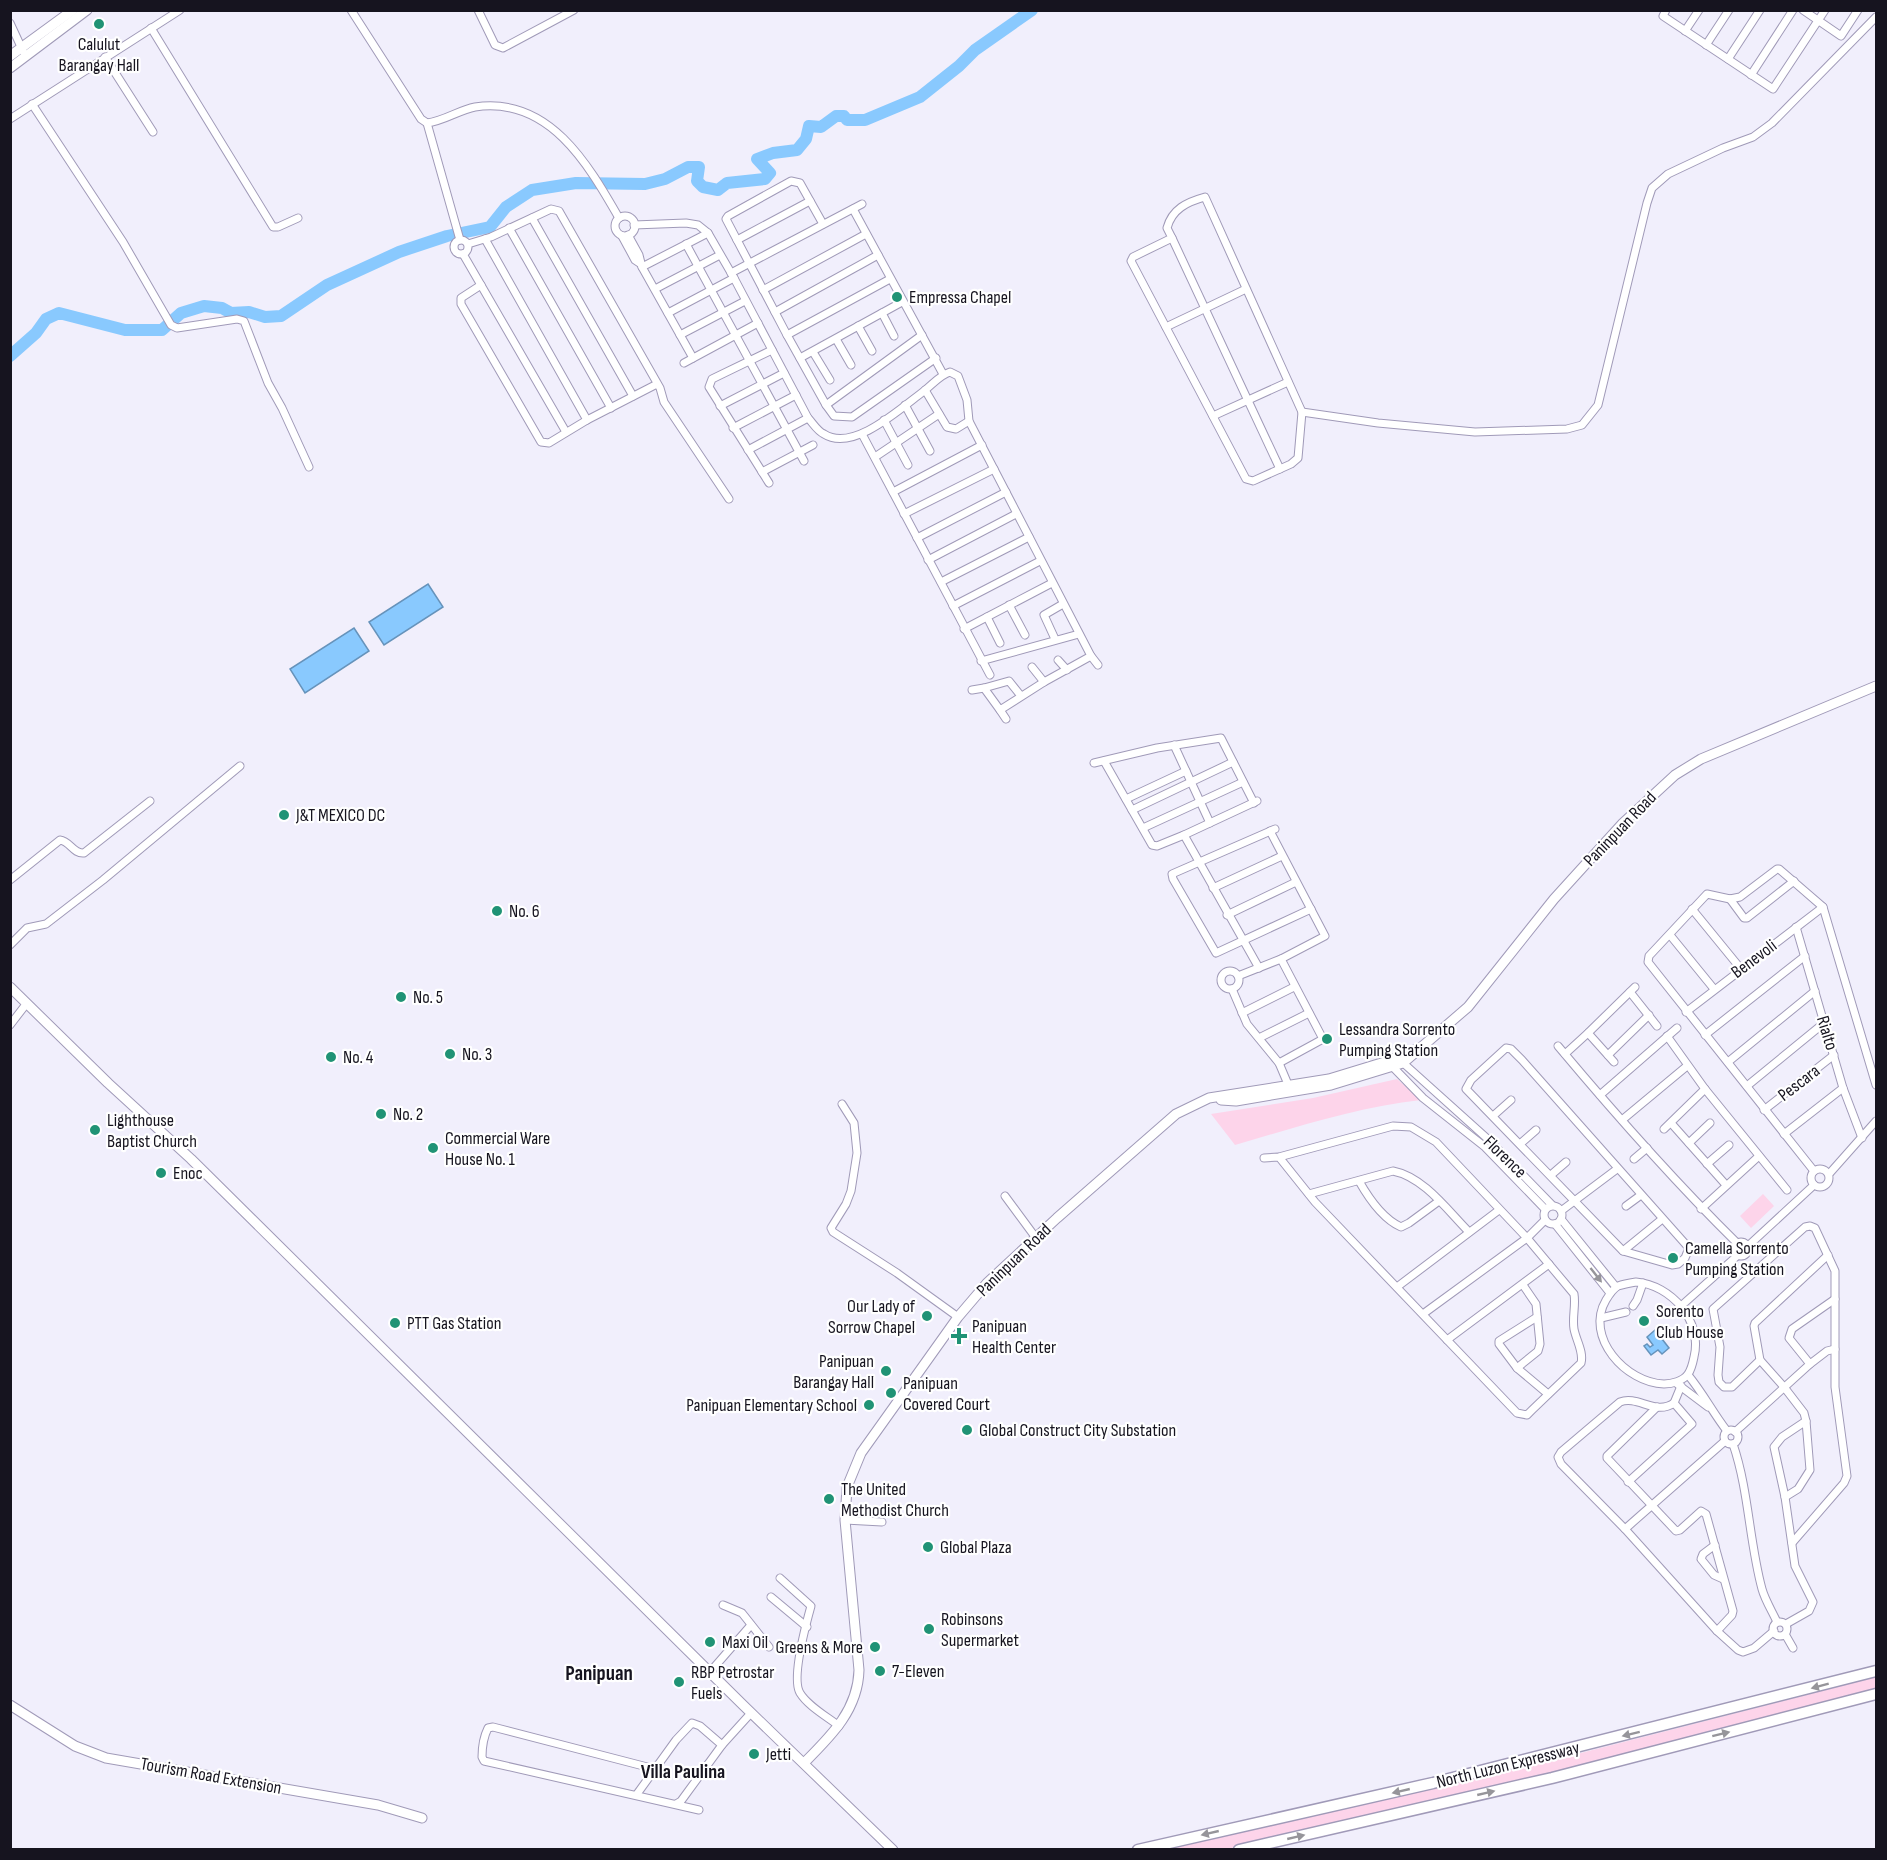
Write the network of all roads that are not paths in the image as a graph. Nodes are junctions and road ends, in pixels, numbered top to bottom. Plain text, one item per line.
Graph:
1 (73, 10) edge
2 (87, 10) edge
3 (180, 10) edge
4 (351, 10) edge
5 (478, 10) edge
6 (574, 10) edge
7 (1666, 10) edge
8 (1698, 10) edge
9 (1729, 10) edge
10 (1760, 10) edge
11 (1793, 10) edge
12 (1803, 10) edge
13 (1825, 10) edge
14 (1858, 10) edge
15 (1876, 17) edge
16 (1818, 21) junction
17 (10, 23) edge
18 (151, 28) junction
19 (1685, 31) junction
20 (1706, 45) junction
21 (23, 52) junction
22 (10, 56) edge
23 (105, 57) junction
24 (1728, 59) junction
25 (10, 68) edge
26 (1751, 75) junction
27 (32, 104) junction
28 (10, 119) edge
29 (427, 123) junction
30 (153, 132) dead end
31 (810, 201) junction
32 (862, 204) dead end
33 (853, 209) junction
34 (298, 218) dead end
35 (532, 218) junction
36 (619, 218) junction
37 (823, 224) junction
38 (634, 225) junction
39 (509, 228) junction
40 (708, 233) junction
41 (866, 234) junction
42 (625, 236) junction
43 (459, 238) junction
44 (484, 238) junction
45 (1172, 238) junction
46 (737, 240) junction
47 (468, 244) junction
48 (686, 244) junction
49 (463, 254) junction
50 (720, 255) junction
51 (878, 255) junction
52 (750, 263) junction
53 (642, 265) junction
54 (698, 266) junction
55 (733, 275) junction
56 (890, 279) junction
57 (481, 285) junction
58 (654, 289) junction
59 (1246, 289) junction
60 (711, 290) junction
61 (763, 290) junction
62 (745, 300) junction
63 (902, 302) junction
64 (1206, 308) junction
65 (724, 312) junction
66 (775, 312) junction
67 (668, 313) junction
68 (882, 313) junction
69 (758, 323) junction
70 (858, 326) junction
71 (1166, 327) junction
72 (680, 335) junction
73 (737, 335) junction
74 (788, 335) junction
75 (922, 335) junction
76 (894, 336) dead end
77 (836, 339) junction
78 (772, 350) junction
79 (872, 351) dead end
80 (813, 352) junction
81 (693, 358) junction
82 (800, 358) junction
83 (936, 358) junction
84 (749, 361) junction
85 (684, 363) dead end
86 (851, 365) dead end
87 (784, 373) junction
88 (944, 374) junction
89 (830, 380) dead end
90 (1288, 382) junction
91 (657, 384) junction
92 (761, 384) junction
93 (925, 390) junction
94 (796, 395) junction
95 (633, 396) junction
96 (1249, 400) junction
97 (826, 405) junction
98 (905, 405) junction
99 (720, 406) junction
100 (774, 407) junction
101 (611, 408) junction
102 (1302, 412) junction
103 (939, 414) junction
104 (1213, 416) junction
105 (808, 417) junction
106 (587, 420) junction
107 (884, 420) junction
108 (969, 421) junction
109 (918, 427) junction
110 (733, 428) junction
111 (787, 429) junction
112 (566, 432) junction
113 (862, 434) junction
114 (896, 442) junction
115 (813, 445) dead end
116 (982, 445) junction
117 (748, 450) junction
118 (799, 452) junction
119 (930, 452) dead end
120 (875, 457) junction
121 (804, 461) dead end
122 (909, 465) dead end
123 (309, 467) dead end
124 (994, 468) junction
125 (1280, 469) junction
126 (762, 472) junction
127 (769, 483) dead end
128 (893, 492) junction
129 (1006, 492) junction
130 (729, 499) dead end
131 (904, 514) junction
132 (1016, 514) junction
133 (1029, 537) junction
134 (916, 538) junction
135 (928, 560) junction
136 (1040, 561) junction
137 (941, 582) junction
138 (1052, 583) junction
139 (1063, 604) junction
140 (1009, 605) junction
141 (953, 606) junction
142 (987, 618) junction
143 (964, 629) junction
144 (1079, 634) junction
145 (1025, 635) dead end
146 (1055, 639) junction
147 (1000, 643) dead end
148 (1091, 656) junction
149 (1058, 660) dead end
150 (981, 661) junction
151 (1098, 665) dead end
152 (1032, 667) dead end
153 (1067, 670) junction
154 (990, 675) dead end
155 (1044, 682) junction
156 (1876, 686) edge
157 (984, 688) junction
158 (972, 690) dead end
159 (1021, 696) junction
160 (1000, 710) junction
161 (1006, 719) dead end
162 (1174, 745) junction
163 (1104, 761) junction
164 (1233, 762) junction
165 (1094, 763) dead end
166 (240, 766) dead end
167 (1186, 771) junction
168 (1191, 782) junction
169 (1244, 782) junction
170 (1126, 799) junction
171 (150, 801) dead end
172 (1200, 802) junction
173 (1132, 810) junction
174 (1210, 823) junction
175 (1143, 828) junction
176 (1184, 835) junction
177 (1282, 856) junction
178 (1199, 862) junction
179 (10, 880) edge
180 (1794, 881) junction
181 (1296, 882) junction
182 (1213, 888) junction
183 (1730, 899) junction
184 (1822, 907) junction
185 (1311, 909) junction
186 (1692, 909) junction
187 (1227, 915) junction
188 (1796, 927) junction
189 (1670, 935) junction
190 (1242, 940) junction
191 (10, 945) edge
192 (1804, 956) junction
193 (1281, 959) junction
194 (1259, 968) junction
195 (1741, 969) junction
196 (1238, 976) junction
197 (10, 987) edge
198 (1294, 987) junction
199 (1232, 989) junction
200 (1714, 989) junction
201 (1815, 991) junction
202 (27, 1003) junction
203 (1242, 1012) junction
204 (1686, 1012) junction
205 (1309, 1013) junction
206 (1649, 1016) junction
207 (1824, 1023) junction
208 (10, 1025) edge
209 (1657, 1026) dead end
210 (1677, 1028) dead end
211 (1588, 1033) junction
212 (1705, 1035) junction
213 (1666, 1036) junction
214 (1259, 1038) junction
215 (1558, 1046) dead end
216 (1565, 1054) junction
217 (1608, 1055) junction
218 (1834, 1056) junction
219 (1400, 1060) junction
220 (1614, 1062) dead end
221 (1728, 1062) junction
222 (1279, 1063) junction
223 (1390, 1064) junction
224 (1687, 1066) junction
225 (1419, 1078) junction
226 (1876, 1085) edge
227 (1411, 1086) junction
228 (1747, 1086) junction
229 (1843, 1088) junction
230 (1290, 1089) junction
231 (1705, 1089) junction
232 (1599, 1095) junction
233 (1511, 1100) dead end
234 (842, 1104) dead end
235 (1455, 1110) junction
236 (1764, 1110) junction
237 (1493, 1116) junction
238 (1449, 1117) junction
239 (1622, 1120) junction
240 (1876, 1121) edge
241 (1671, 1122) junction
242 (1710, 1123) dead end
243 (1664, 1129) dead end
244 (1536, 1130) dead end
245 (1784, 1134) junction
246 (1862, 1138) junction
247 (1689, 1143) junction
248 (1520, 1144) junction
249 (1729, 1145) dead end
250 (1647, 1148) junction
251 (1759, 1155) junction
252 (1279, 1157) junction
253 (1264, 1158) dead end
254 (1634, 1159) dead end
255 (1566, 1162) dead end
256 (1707, 1164) junction
257 (1617, 1169) junction
258 (1814, 1171) junction
259 (1829, 1174) junction
260 (1551, 1175) junction
261 (1359, 1180) junction
262 (1726, 1185) junction
263 (1814, 1185) junction
264 (1787, 1190) dead end
265 (1309, 1194) junction
266 (1641, 1195) junction
267 (1005, 1196) dead end
268 (1439, 1201) junction
269 (1576, 1201) junction
270 (1626, 1206) dead end
271 (1549, 1207) junction
272 (1701, 1209) junction
273 (1500, 1210) junction
274 (1559, 1218) junction
275 (1545, 1220) junction
276 (1661, 1220) junction
277 (1468, 1232) junction
278 (1036, 1238) junction
279 (1527, 1238) junction
280 (1737, 1243) junction
281 (1748, 1246) junction
282 (1623, 1251) junction
283 (1828, 1255) junction
284 (1737, 1256) junction
285 (1549, 1264) junction
286 (1643, 1283) junction
287 (1523, 1285) junction
288 (1397, 1287) junction
289 (1616, 1287) junction
290 (1610, 1293) junction
291 (1834, 1299) junction
292 (1633, 1306) dead end
293 (1680, 1306) junction
294 (1626, 1311) dead end
295 (1423, 1314) junction
296 (958, 1317) junction
297 (1537, 1317) junction
298 (1601, 1318) junction
299 (1447, 1340) junction
300 (1834, 1349) junction
301 (1760, 1360) junction
302 (1810, 1364) junction
303 (1517, 1368) junction
304 (1688, 1375) junction
305 (1679, 1384) junction
306 (1784, 1387) junction
307 (1548, 1394) junction
308 (1674, 1403) junction
309 (1657, 1407) junction
310 (1709, 1408) junction
311 (1806, 1421) junction
312 (1727, 1431) junction
313 (1735, 1432) junction
314 (1729, 1443) junction
315 (1628, 1482) junction
316 (1785, 1497) junction
317 (1652, 1506) junction
318 (845, 1520) junction
319 (882, 1522) dead end
320 (1625, 1529) junction
321 (1792, 1543) junction
322 (1715, 1545) junction
323 (780, 1578) dead end
324 (1723, 1579) junction
325 (771, 1597) dead end
326 (723, 1605) dead end
327 (1777, 1622) junction
328 (1786, 1624) junction
329 (751, 1625) junction
330 (807, 1627) junction
331 (1717, 1631) junction
332 (1774, 1631) junction
333 (1785, 1634) junction
334 (769, 1647) dead end
335 (1793, 1648) dead end
336 (1876, 1671) edge
337 (710, 1672) junction
338 (1876, 1694) edge
339 (10, 1705) edge
340 (751, 1713) junction
341 (838, 1726) junction
342 (722, 1745) junction
343 (804, 1763) junction
344 (655, 1769) junction
345 (637, 1794) junction
346 (676, 1804) junction
347 (699, 1810) dead end
348 (422, 1818) dead end
349 (893, 1850) edge
350 (1138, 1850) edge
351 (1239, 1850) edge

1 - 21 main road
2 - 21 main road
3 - 18 street
4 - 29 street
5 - 6 street
7 - 19 street
8 - 19 street
9 - 20 street
10 - 24 street
11 - 26 street
12 - 16 street
13 - 16 street
14 - 16 street
15 - 102 street
16 - 26 street
17 - 21 street
18 - 23 street
18 - 34 street
19 - 20 street
20 - 24 street
21 - 22 main road
21 - 25 main road
23 - 27 street
23 - 30 street
24 - 26 street
27 - 28 street
27 - 123 street
29 - 36 street
29 - 43 street
31 - 37 street
31 - 46 street
31 - 46 street
32 - 33 street
33 - 37 street
33 - 41 street
35 - 39 street
35 - 91 street
35 - 95 street
36 - 38 street
36 - 42 street
37 - 52 street
38 - 40 street
38 - 42 street
39 - 44 street
39 - 101 street
40 - 48 street
40 - 50 street
41 - 51 street
41 - 61 street
42 - 53 street
43 - 47 street
43 - 49 street
44 - 47 street
44 - 106 street
45 - 59 street
45 - 64 street
45 - 71 street
46 - 52 street
47 - 49 street
48 - 53 street
48 - 54 street
49 - 57 street
50 - 54 street
50 - 55 street
51 - 56 street
51 - 66 street
52 - 55 street
52 - 61 street
53 - 58 street
54 - 58 street
54 - 60 street
55 - 60 street
55 - 62 street
56 - 63 street
56 - 74 street
57 - 112 street
57 - 112 street
58 - 67 street
59 - 64 street
59 - 90 street
60 - 65 street
60 - 67 street
61 - 66 street
62 - 65 street
62 - 69 street
63 - 68 street
63 - 75 street
64 - 71 street
64 - 96 street
65 - 72 street
65 - 73 street
66 - 74 street
67 - 72 street
68 - 70 street
68 - 76 street
69 - 73 street
69 - 78 street
70 - 77 street
70 - 79 street
71 - 104 street
72 - 81 street
73 - 81 street
73 - 84 street
74 - 82 street
75 - 83 street
75 - 97 street
77 - 80 street
77 - 86 street
78 - 84 street
78 - 87 street
80 - 82 street
80 - 89 street
81 - 85 street
82 - 97 street
83 - 88 street
83 - 97 street
84 - 92 street
84 - 99 street
87 - 92 street
87 - 94 street
88 - 93 street
88 - 108 street
90 - 96 street
90 - 102 street
91 - 95 street
91 - 130 street
92 - 99 street
92 - 100 street
93 - 98 street
93 - 103 street
94 - 100 street
94 - 105 street
95 - 101 street
96 - 104 street
96 - 125 street
98 - 107 street
98 - 109 street
99 - 110 street
100 - 110 street
100 - 111 street
101 - 106 street
102 - 125 street
103 - 108 street
103 - 109 street
104 - 125 street
105 - 111 street
105 - 113 street
106 - 112 street
107 - 113 street
107 - 114 street
108 - 116 street
109 - 114 street
109 - 119 street
110 - 117 street
111 - 117 street
111 - 118 street
113 - 120 street
114 - 120 street
114 - 122 street
115 - 118 street
116 - 124 street
116 - 128 street
117 - 126 street
118 - 121 street
118 - 126 street
120 - 128 street
124 - 129 street
124 - 131 street
126 - 127 street
128 - 131 street
129 - 132 street
129 - 134 street
131 - 134 street
132 - 133 street
132 - 135 street
133 - 136 street
133 - 137 street
134 - 135 street
135 - 137 street
136 - 138 street
136 - 141 street
137 - 141 street
138 - 139 street
138 - 140 street
139 - 144 street
139 - 146 street
140 - 142 street
140 - 145 street
141 - 143 street
142 - 143 street
142 - 147 street
143 - 150 street
144 - 146 street
144 - 148 street
146 - 150 street
148 - 151 street
148 - 153 street
149 - 153 street
150 - 154 street
152 - 155 street
153 - 155 street
155 - 159 street
156 - 219 main road, Paninpuan Road
157 - 158 street
157 - 159 street
157 - 160 street
159 - 160 street
160 - 161 street
162 - 163 street
162 - 164 street
162 - 167 street
163 - 165 street
163 - 170 street
164 - 168 street
164 - 169 street
166 - 191 street
167 - 168 street
167 - 170 street
168 - 172 street
168 - 173 street
169 - 172 street
169 - 174 street
170 - 173 street
171 - 179 street
172 - 174 street
172 - 175 street
173 - 175 street
174 - 176 street
175 - 176 street
176 - 178 street
177 - 178 street
177 - 181 street
177 - 182 street
178 - 182 street
178 - 190 street
180 - 183 street
180 - 183 street
180 - 184 street
181 - 185 street
181 - 187 street
182 - 187 street
183 - 186 street
184 - 188 street, Benevoli
184 - 226 street
185 - 190 street
185 - 193 street
186 - 189 street
186 - 195 street
187 - 190 street
188 - 192 street, Rialto
188 - 195 street, Benevoli
189 - 200 street
189 - 204 street
190 - 194 street
192 - 201 street, Rialto
192 - 212 street
193 - 194 street
193 - 198 street
194 - 196 street
195 - 200 street, Benevoli
196 - 199 street
196 - 199 street
197 - 202 main road
198 - 203 street
198 - 205 street
199 - 203 street
200 - 204 street, Benevoli
201 - 207 street, Rialto
201 - 221 street
202 - 208 street
202 - 337 main road
203 - 214 street
204 - 212 street
205 - 214 street
205 - 222 street
206 - 209 street
206 - 211 street
206 - 217 street
207 - 218 street, Rialto
207 - 228 street
210 - 213 street
211 - 216 street
211 - 217 street
212 - 221 street
213 - 224 street
213 - 232 street
214 - 222 street
215 - 216 street
216 - 232 street
217 - 220 street
218 - 229 street, Rialto
218 - 236 street, Pescara
219 - 223 main road, Paninpuan Road
219 - 225 street, Florence
221 - 228 street
222 - 230 street
223 - 227 street, Florence
223 - 230 main road, Paninpuan Road
224 - 231 street
224 - 239 street
225 - 227 street
225 - 235 street, Florence
227 - 238 street, Florence
228 - 236 street
229 - 245 street
229 - 246 street, Rialto
230 - 278 main road, Paninpuan Road
231 - 241 street
231 - 251 street
232 - 239 street
233 - 237 street
234 - 296 street
235 - 238 street
235 - 271 street, Florence
236 - 245 street
237 - 248 street
237 - 257 street
238 - 271 street, Florence
239 - 250 street
240 - 246 street
241 - 243 street
241 - 247 street
242 - 247 street
244 - 248 street
245 - 258 street
246 - 259 street
247 - 256 street
248 - 260 street
249 - 256 street
250 - 254 street
250 - 272 street
251 - 262 street
251 - 264 street
252 - 253 street
252 - 265 street
252 - 273 street
255 - 260 street
256 - 262 street
257 - 266 street
257 - 269 street
258 - 259 street
258 - 263 street
259 - 263 street
260 - 269 street
261 - 265 street
261 - 268 street
261 - 268 street
262 - 272 street
263 - 281 street
265 - 288 street
266 - 270 street
266 - 276 street
267 - 278 street
268 - 277 street
269 - 274 street
269 - 282 street
271 - 274 street
271 - 275 street
272 - 280 street
273 - 277 street
273 - 279 street
274 - 275 street
274 - 289 street
274 -> 290 street
275 - 279 street
276 - 282 street
276 - 282 street
277 - 288 street
278 - 296 main road, Paninpuan Road
279 - 285 street
279 - 295 street
280 - 281 street
280 - 284 street
281 - 284 street
283 - 291 street
283 - 301 street
283 - 301 street
284 - 293 street
285 - 287 street
285 - 307 street
286 - 289 street
286 - 292 street
286 - 293 street
287 - 297 street
287 - 299 street
288 - 295 street
289 - 290 street
290 - 298 street
291 - 300 street
291 - 302 street
293 - 304 street
294 - 298 street
295 - 299 street
296 - 318 main road, Paninpuan Road
297 - 303 street
297 - 303 street
298 - 305 street
299 - 307 street
300 - 302 street
300 - 321 street
301 - 306 street
302 - 306 street
303 - 307 street
304 - 305 street
304 - 310 street
305 - 308 street
305 - 310 street
306 - 311 street
306 - 313 street
308 - 309 street
308 - 315 street
309 - 315 street
309 - 320 street
310 - 312 street
311 - 316 street
311 - 316 street
312 - 313 street
312 - 314 street
313 - 314 street
314 - 317 street
314 - 327 street
315 - 317 street
316 - 321 street
317 - 320 street
317 - 322 street
318 - 319 street
318 - 341 main road, Paninpuan Road
320 - 331 street
321 - 328 street
322 - 324 street
322 - 324 street
323 - 330 street
324 - 331 street
325 - 330 street
326 - 329 street
327 - 328 street
327 - 332 street
328 - 333 street
329 - 334 street
329 - 337 street
330 - 341 street
331 - 332 street
332 - 333 street
333 - 335 street
336 -> 350 highway, North Luzon Expressway
337 - 340 main road
351 -> 338 highway, North Luzon Expressway
339 - 348 main road, Tourism Road Extension
340 - 342 street
340 - 343 main road
341 - 343 main road, Paninpuan Road
342 - 344 street
342 - 346 street
343 - 349 main road
344 - 345 street
344 - 345 street
345 - 346 street
346 - 347 street

